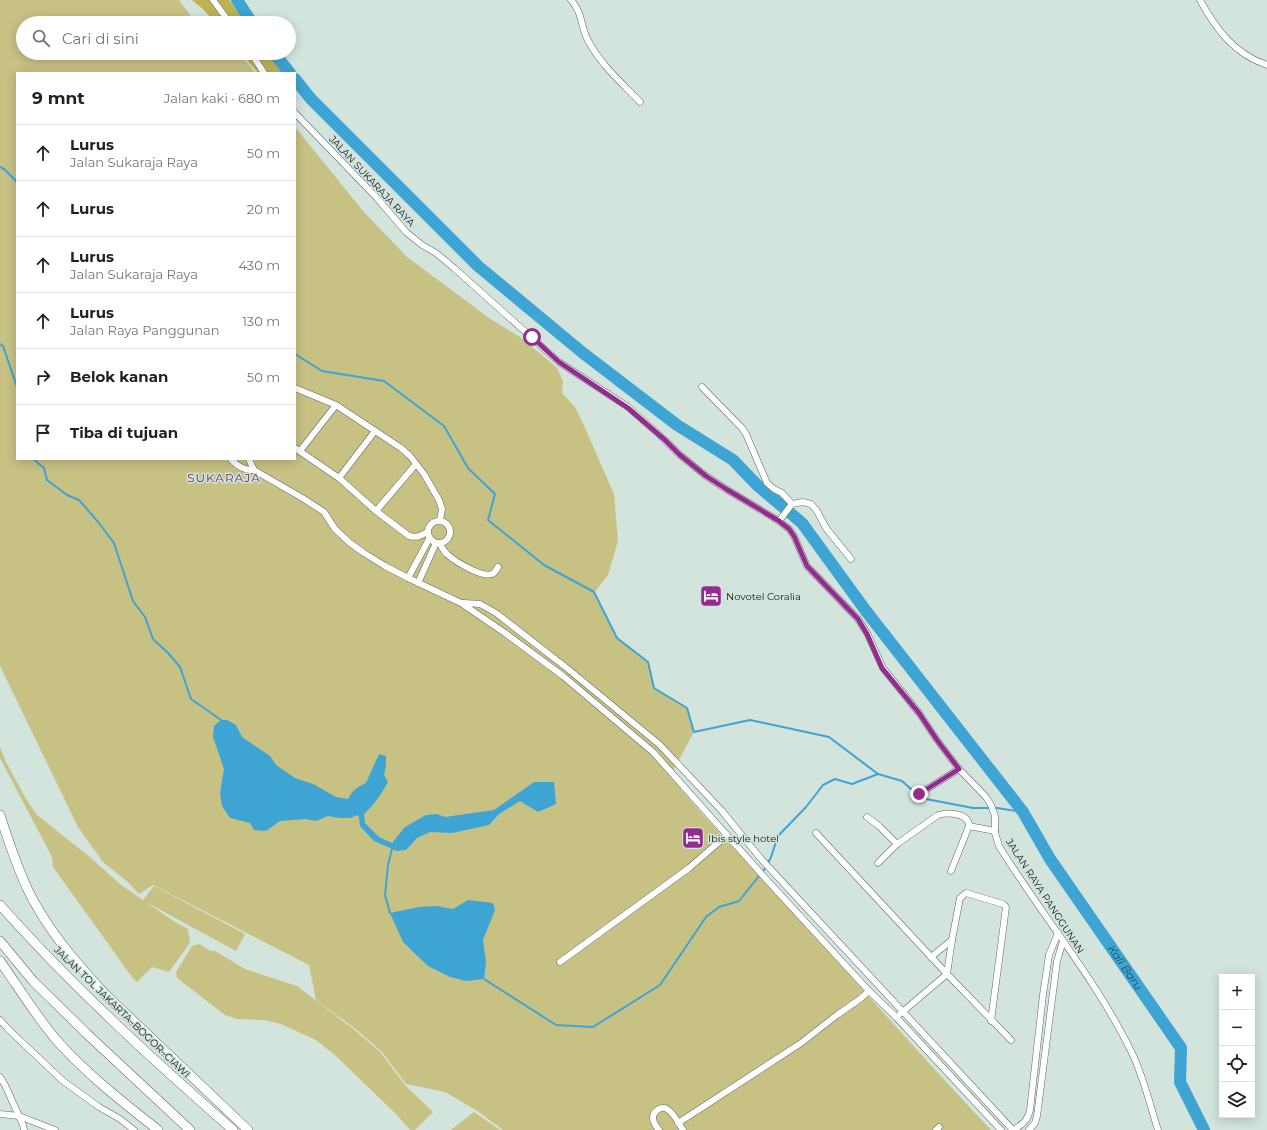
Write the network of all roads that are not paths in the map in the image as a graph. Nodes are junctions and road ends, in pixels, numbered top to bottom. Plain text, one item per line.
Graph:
1 (212, 0) edge
2 (570, 0) edge
3 (1200, 0) edge
4 (225, 16) edge
5 (256, 60) edge
6 (1267, 65) edge
7 (263, 72) edge
8 (640, 102) dead end
9 (296, 114) edge
10 (702, 387) dead end
11 (296, 388) edge
12 (336, 405) junction
13 (375, 431) junction
14 (297, 450) edge
15 (232, 460) edge
16 (249, 460) edge
17 (416, 464) junction
18 (254, 470) junction
19 (339, 478) junction
20 (791, 506) junction
21 (376, 511) junction
22 (781, 518) junction
23 (440, 520) junction
24 (427, 532) junction
25 (429, 539) junction
26 (438, 543) junction
27 (851, 559) dead end
28 (498, 567) dead end
29 (408, 578) junction
30 (418, 583) junction
31 (461, 603) junction
32 (660, 745) junction
33 (653, 752) junction
34 (959, 769) junction
35 (919, 794) dead end
36 (714, 803) junction
37 (706, 810) junction
38 (0, 815) edge
39 (868, 817) dead end
40 (970, 826) junction
41 (995, 831) junction
42 (816, 833) dead end
43 (727, 835) junction
44 (897, 844) junction
45 (878, 864) dead end
46 (951, 871) dead end
47 (0, 905) edge
48 (1058, 933) junction
49 (952, 940) junction
50 (0, 941) edge
51 (1063, 941) junction
52 (931, 957) junction
53 (0, 961) edge
54 (560, 962) dead end
55 (947, 974) junction
56 (869, 991) junction
57 (903, 1012) junction
58 (896, 1017) junction
59 (0, 1020) edge
60 (991, 1021) junction
61 (1011, 1040) dead end
62 (1038, 1047) junction
63 (1046, 1047) junction
64 (0, 1077) edge
65 (0, 1114) edge
66 (19, 1116) junction
67 (678, 1123) junction
68 (24, 1130) edge
69 (55, 1130) edge
70 (134, 1130) edge
71 (158, 1130) edge
72 (190, 1130) edge
73 (233, 1130) edge
74 (248, 1130) edge
75 (658, 1130) edge
76 (683, 1130) edge
77 (1001, 1130) edge
78 (1013, 1130) edge
79 (1029, 1130) edge
80 (1158, 1130) edge

1 - 4 street
2 - 8 street
3 - 6 street
5 - 7 street
9 - 22 street, JALAN SUKARAJA RAYA
10 - 20 street
11 - 12 street
12 - 13 street
12 - 14 street
13 - 17 street
13 - 19 street
14 - 19 street
15 - 18 street
16 - 18 street
17 - 21 street
17 - 23 street
18 - 29 street
19 - 21 street
20 - 22 street
20 - 27 street
21 - 24 street
22 - 34 street, JALAN RAYA PANGGUNAN
23 - 24 street
23 - 26 street
24 - 25 street
25 - 26 street
25 - 29 street
26 - 28 street
26 - 30 street
29 - 30 street
30 - 31 street
31 - 32 street
31 - 33 street
32 - 33 street
32 - 36 street
33 - 37 street
34 - 35 street
34 - 41 street, JALAN RAYA PANGGUNAN
36 - 37 street
36 - 57 street
37 - 43 street
38 - 74 highway
39 - 44 street
40 - 41 street
40 - 44 street
40 - 46 street
41 - 48 street, JALAN RAYA PANGGUNAN
42 - 52 street
43 - 54 street
43 - 56 street
44 - 45 street
47 - 73 highway, JALAN TOL JAKARTA–BOGOR–CIAWI
48 - 51 street, JALAN RAYA PANGGUNAN
48 - 62 street
49 - 52 street
49 - 55 street
49 - 60 street
50 - 72 highway
51 - 63 street
51 - 80 street, JALAN RAYA PANGGUNAN
52 - 55 street
53 - 71 highway
55 - 57 street
55 - 60 street
56 - 58 street
56 - 67 street
57 - 58 street
57 - 78 street
58 - 77 street
59 - 70 street
60 - 61 street
62 - 63 street
62 - 78 street
63 - 79 street
64 - 66 street
65 - 66 street
66 - 68 street
66 - 69 street
67 - 75 street
67 - 76 street

